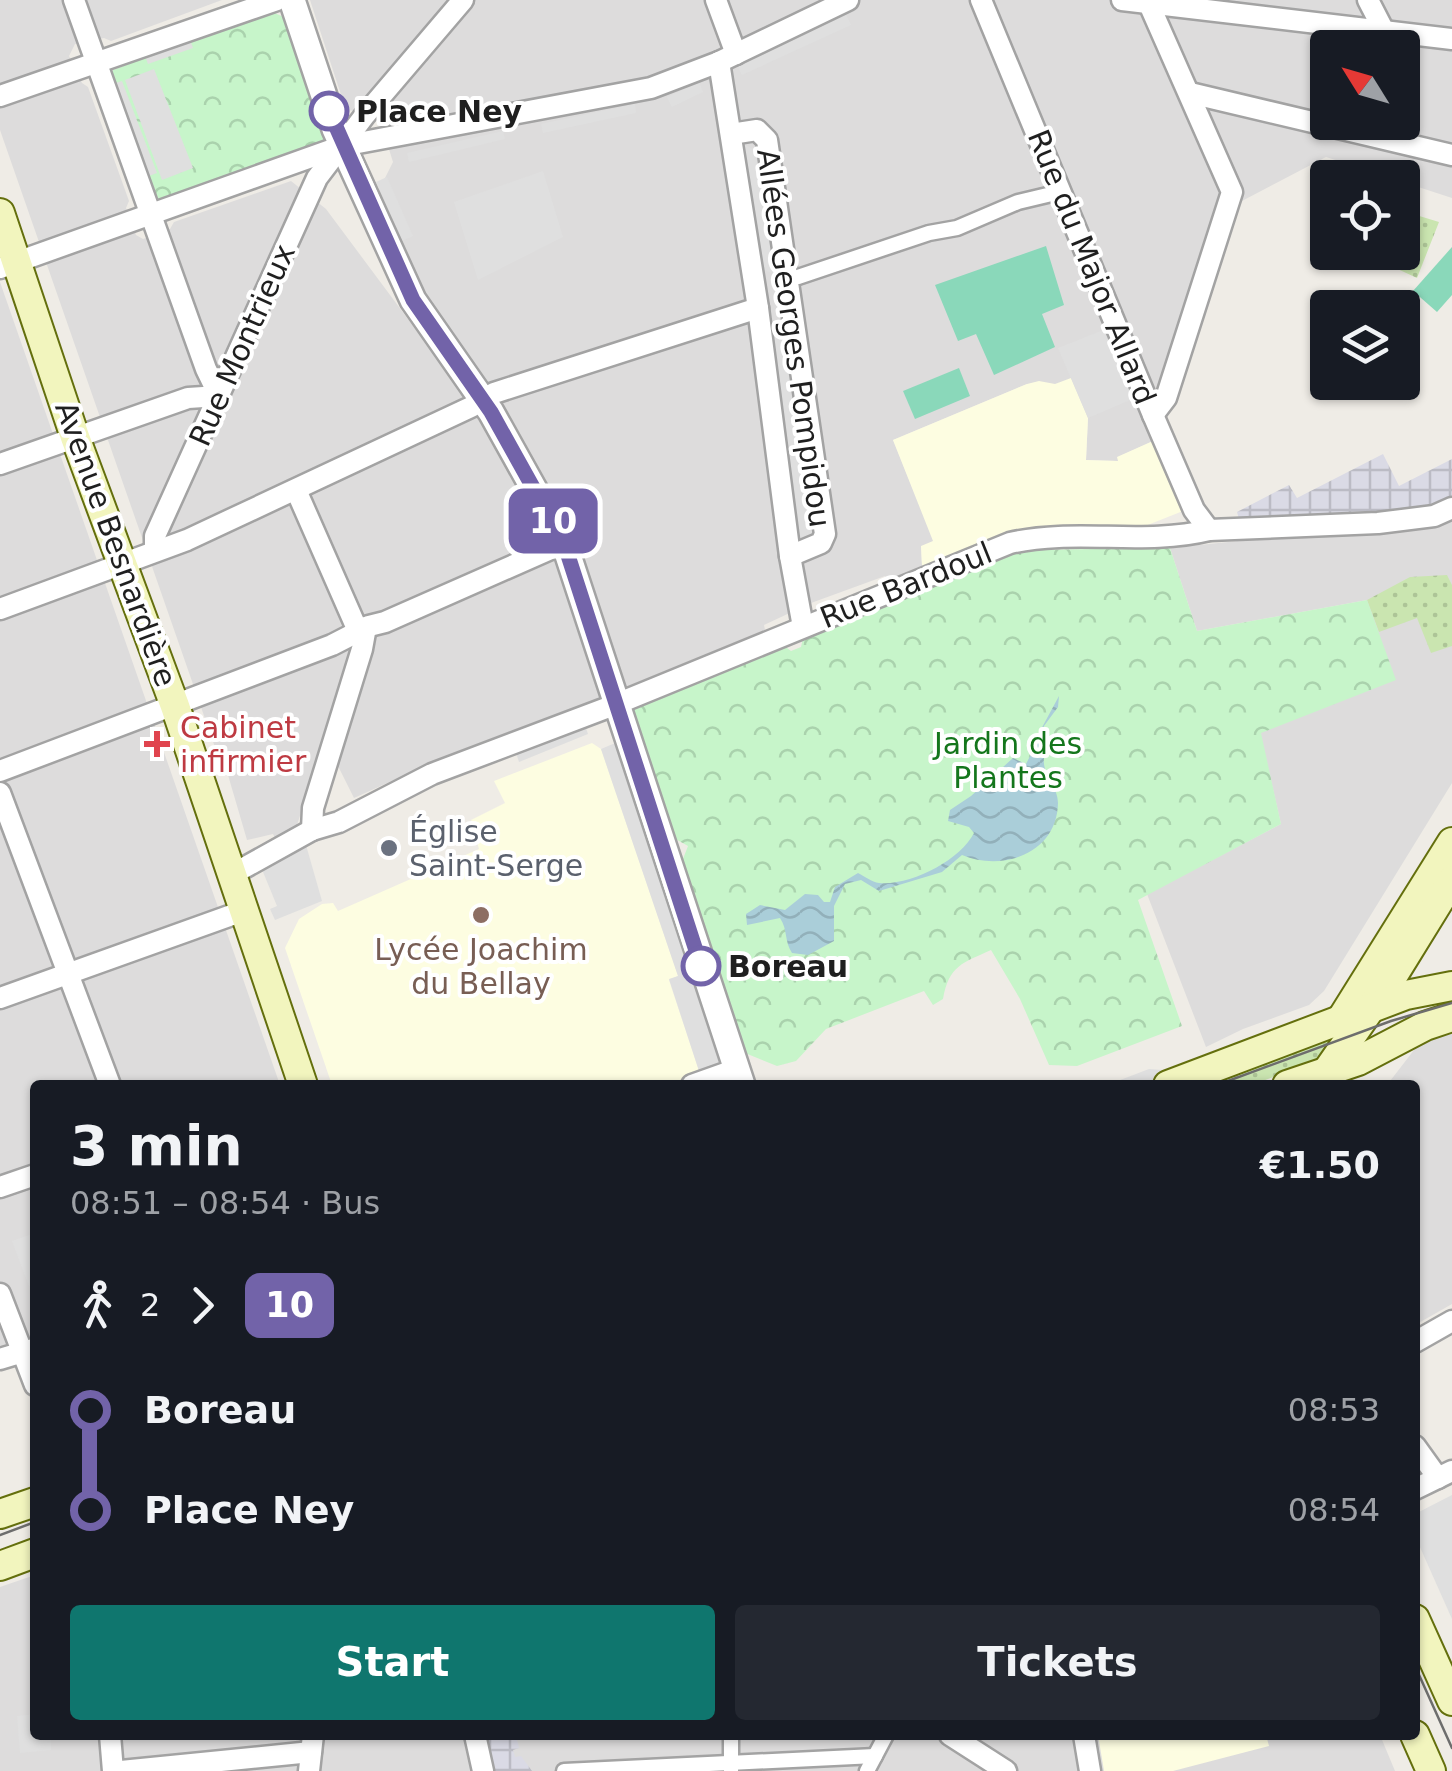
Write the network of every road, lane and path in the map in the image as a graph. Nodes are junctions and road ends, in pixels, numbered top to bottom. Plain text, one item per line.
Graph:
1 (74, 0) edge
2 (222, 0) edge
3 (276, 0) edge
4 (292, 0) edge
5 (462, 0) edge
6 (716, 0) edge
7 (848, 0) edge
8 (981, 0) edge
9 (1122, 0) edge
10 (1368, 0) edge
11 (1149, 4) junction
12 (241, 11) junction
13 (1367, 30) edge
14 (1383, 30) edge
15 (1420, 36) edge
16 (1452, 39) edge
17 (727, 58) junction
18 (95, 62) junction
19 (1190, 93) junction
20 (0, 96) edge
21 (730, 134) junction
22 (342, 146) junction
23 (1452, 155) edge
24 (1060, 192) junction
25 (0, 213) edge
26 (150, 214) junction
27 (8, 264) edge
28 (798, 277) dead end
29 (758, 308) junction
30 (220, 396) junction
31 (482, 400) junction
32 (1153, 415) junction
33 (76, 437) junction
34 (0, 464) edge
35 (296, 490) junction
36 (1452, 508) edge
37 (1208, 530) junction
38 (564, 543) junction
39 (154, 551) junction
40 (790, 556) junction
41 (123, 564) junction
42 (0, 609) edge
43 (803, 627) junction
44 (362, 629) junction
45 (617, 702) junction
46 (175, 706) junction
47 (0, 772) edge
48 (0, 793) edge
49 (312, 830) junction
50 (1452, 842) edge
51 (232, 875) junction
52 (1452, 880) edge
53 (244, 911) junction
54 (1415, 940) junction
55 (69, 974) junction
56 (1448, 986) edge
57 (0, 998) edge
58 (1372, 1007) junction
59 (1452, 1017) edge
60 (1342, 1018) junction
61 (1328, 1071) junction
62 (739, 1077) edge
63 (108, 1080) edge
64 (297, 1080) edge
65 (1181, 1080) edge
66 (1302, 1080) edge
67 (30, 1177) edge
68 (0, 1187) edge
69 (0, 1294) edge
70 (1452, 1321) edge
71 (1420, 1339) edge
72 (29, 1350) edge
73 (0, 1359) edge
74 (1420, 1451) edge
75 (1445, 1474) edge
76 (1420, 1486) edge
77 (30, 1504) edge
78 (0, 1514) edge
79 (30, 1555) edge
80 (0, 1566) edge
81 (1420, 1630) edge
82 (1452, 1700) edge
83 (111, 1740) edge
84 (476, 1740) edge
85 (731, 1740) edge
86 (883, 1740) edge
87 (958, 1740) edge
88 (1084, 1740) edge
89 (1417, 1740) edge
90 (311, 1752) edge
91 (875, 1756) junction
92 (1086, 1767) edge
93 (730, 1768) edge
94 (117, 1771) edge
95 (483, 1771) edge
96 (564, 1771) edge
97 (867, 1771) edge
98 (1006, 1771) edge
99 (1431, 1771) edge

1 - 18 street
2 - 12 street
3 - 12 street
4 - 22 street
5 - 22 street, Rue Montrieux
6 - 17 street, Allées Georges Pompidou
7 - 17 street
8 - 24 street, Rue du Major Allard
9 - 11 street
10 - 14 street
11 - 13 street
11 - 19 street
12 - 18 street
15 - 16 street
17 - 21 street, Allées Georges Pompidou
17 - 22 street
18 - 20 street
18 - 26 street
19 - 23 street
19 - 32 street
21 - 29 street, Allées Georges Pompidou
21 - 40 street, Allées Georges Pompidou
22 - 26 street
22 - 30 street, Rue Montrieux
22 - 31 street
24 - 28 street
24 - 32 street, Rue du Major Allard
25 - 27 main road, Avenue Besnardière
26 - 27 street
26 - 30 street
27 - 33 main road, Avenue Besnardière
29 - 31 street
29 - 40 street, Allées Georges Pompidou
30 - 33 street
30 - 39 street, Rue Montrieux
31 - 35 street
31 - 38 street
32 - 37 street, Rue du Major Allard
33 - 34 street
33 - 41 main road, Avenue Besnardière
35 - 39 street
35 - 44 street
36 - 37 street, Rue Bardoul
37 - 43 street, Rue Bardoul
38 - 44 street
38 - 45 street
39 - 41 street
40 - 43 street, Allées Georges Pompidou
41 - 42 street
41 - 46 main road, Avenue Besnardière
43 - 45 street, Rue Bardoul
44 - 46 street
44 - 49 street
45 - 49 street, Rue Bardoul
45 - 62 street
46 - 47 street
46 - 51 main road, Avenue Besnardière
48 - 55 street
49 - 51 street, Rue Bardoul
50 - 60 main road
51 - 53 main road, Avenue Besnardière
52 - 54 main road
53 - 55 street
53 - 64 main road, Avenue Besnardière
54 - 56 main road
54 - 58 main road
55 - 57 street
55 - 63 street
56 - 58 main road
58 - 60 main road
58 - 61 main road
59 - 61 main road
60 - 65 main road
61 - 66 main road
67 - 68 street
69 - 72 street
70 - 71 street
72 - 73 street
74 - 75 street
75 - 76 street
77 - 78 main road
79 - 80 main road
81 - 82 main road
83 - 94 street
84 - 95 street
85 - 93 street
86 - 91 street
87 - 98 street
88 - 92 street
89 - 99 main road
90 - 94 street
91 - 93 street
91 - 97 street
93 - 96 street

